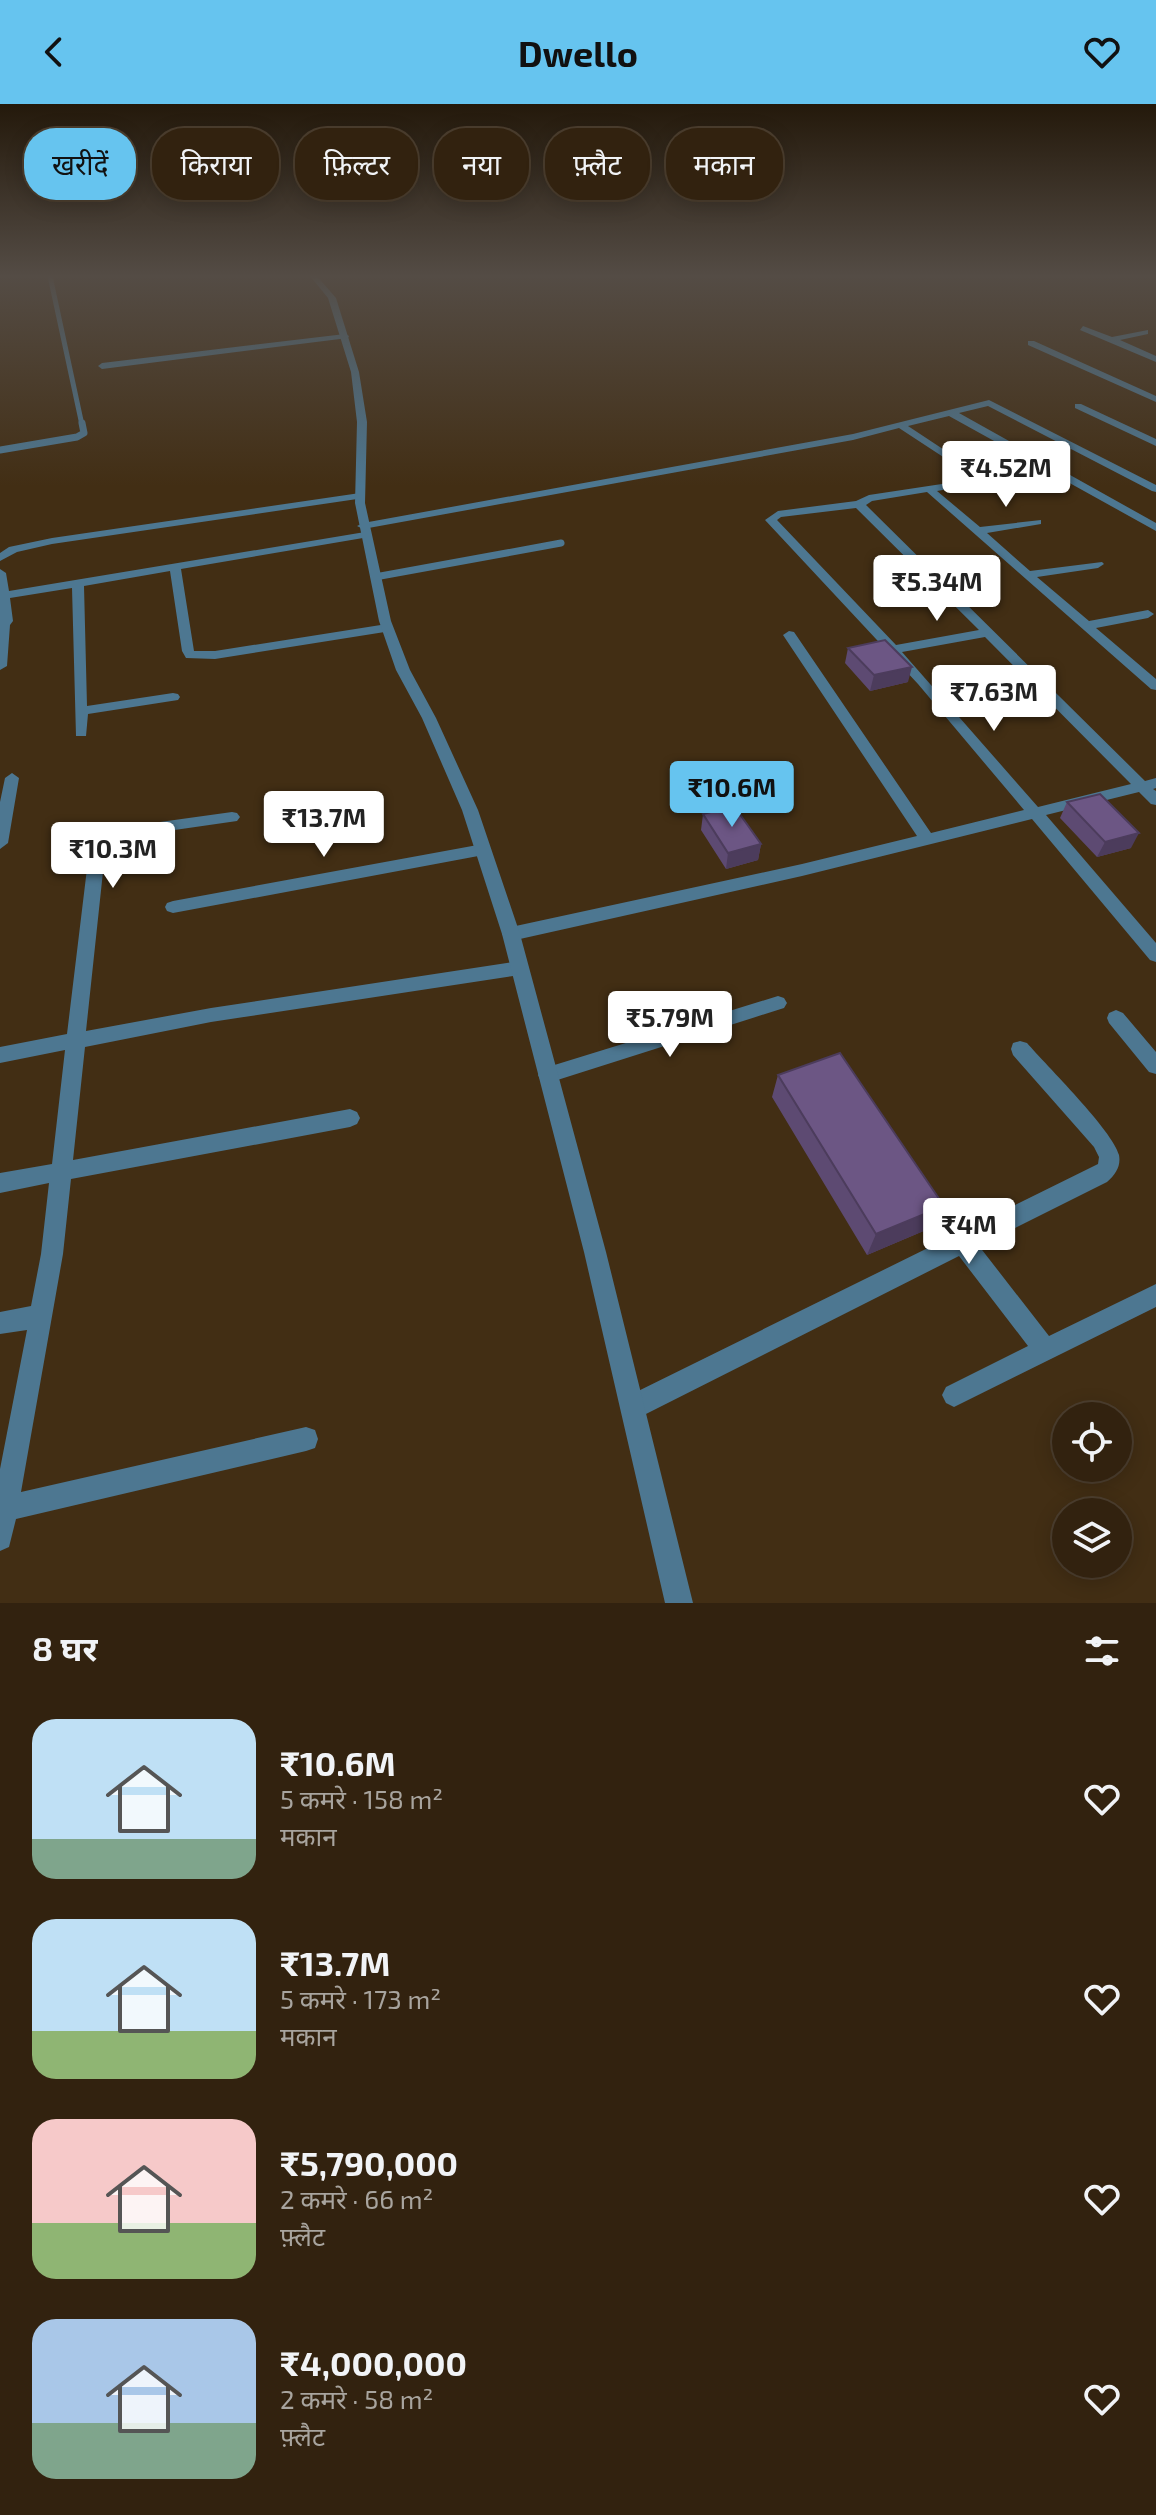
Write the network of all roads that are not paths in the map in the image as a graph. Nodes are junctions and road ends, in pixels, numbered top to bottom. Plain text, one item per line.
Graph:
1 (65, 346) edge
2 (264, 346) edge
3 (348, 346) edge
4 (1038, 346) edge
5 (1125, 346) edge
6 (1156, 359) edge
7 (102, 366) dead end
8 (1156, 399) edge
9 (1078, 406) dead end
10 (949, 412) junction
11 (900, 425) junction
12 (1156, 443) edge
13 (0, 450) edge
14 (960, 465) dead end
15 (955, 485) dead end
16 (929, 489) junction
17 (1156, 489) edge
18 (360, 496) junction
19 (859, 504) junction
20 (1037, 522) dead end
21 (1156, 528) edge
22 (364, 531) junction
23 (979, 531) junction
24 (561, 543) dead end
25 (0, 558) edge
26 (1098, 564) dead end
27 (175, 567) junction
28 (0, 573) edge
29 (1027, 575) junction
30 (375, 577) junction
31 (78, 583) junction
32 (1, 596) edge
33 (1148, 614) dead end
34 (1085, 626) junction
35 (2, 627) edge
36 (387, 628) junction
37 (986, 633) junction
38 (789, 635) dead end
39 (895, 649) junction
40 (0, 666) edge
41 (1152, 680) edge
42 (173, 697) dead end
43 (81, 711) junction
44 (81, 733) dead end
45 (12, 778) dead end
46 (1149, 785) edge
47 (1156, 800) edge
48 (1036, 811) junction
49 (232, 817) dead end
50 (927, 839) junction
51 (0, 843) edge
52 (483, 850) junction
53 (173, 907) dead end
54 (511, 934) junction
55 (1156, 955) edge
56 (520, 968) junction
57 (778, 1003) dead end
58 (1116, 1018) dead end
59 (74, 1042) junction
60 (1020, 1049) dead end
61 (0, 1055) edge
62 (1156, 1066) edge
63 (548, 1075) junction
64 (350, 1118) dead end
65 (62, 1171) junction
66 (0, 1183) edge
67 (963, 1243) junction
68 (1156, 1295) edge
69 (40, 1316) junction
70 (0, 1323) edge
71 (1045, 1350) junction
72 (954, 1395) dead end
73 (633, 1407) junction
74 (306, 1439) dead end
75 (3, 1510) edge
76 (0, 1538) edge
77 (679, 1603) edge

1 - 13 lane
2 - 7 street
3 - 18 street
4 - 8 street
5 - 6 street
9 - 12 street
10 - 11 street
10 - 17 street
10 - 21 street
11 - 14 street
11 - 22 street
15 - 16 street
16 - 19 street
16 - 23 street
18 - 22 street
18 - 25 street
19 - 37 street
19 - 39 street
20 - 23 street
22 - 27 street
22 - 30 street
23 - 29 street
24 - 30 lane
26 - 29 street
27 - 31 street
27 - 36 street
28 - 32 street
29 - 34 street
30 - 36 street
31 - 32 street
31 - 43 street
32 - 35 street
33 - 34 street
34 - 41 street
35 - 40 street
36 - 52 street
37 - 39 street
37 - 46 street
38 - 50 street
39 - 48 street
42 - 43 street
43 - 44 street
45 - 51 street
46 - 47 street
46 - 48 street
48 - 50 street
48 - 55 street
49 - 59 street
50 - 54 street
52 - 53 street
52 - 54 street
54 - 56 street
56 - 59 street
56 - 63 street
57 - 63 street
58 - 62 street
59 - 61 street
59 - 65 street
60 - 67 street
63 - 73 street
64 - 65 street
65 - 66 street
65 - 69 street
67 - 71 street
67 - 73 street
68 - 71 street
69 - 70 street
69 - 75 street
71 - 72 street
73 - 77 street
74 - 75 street
75 - 76 street

